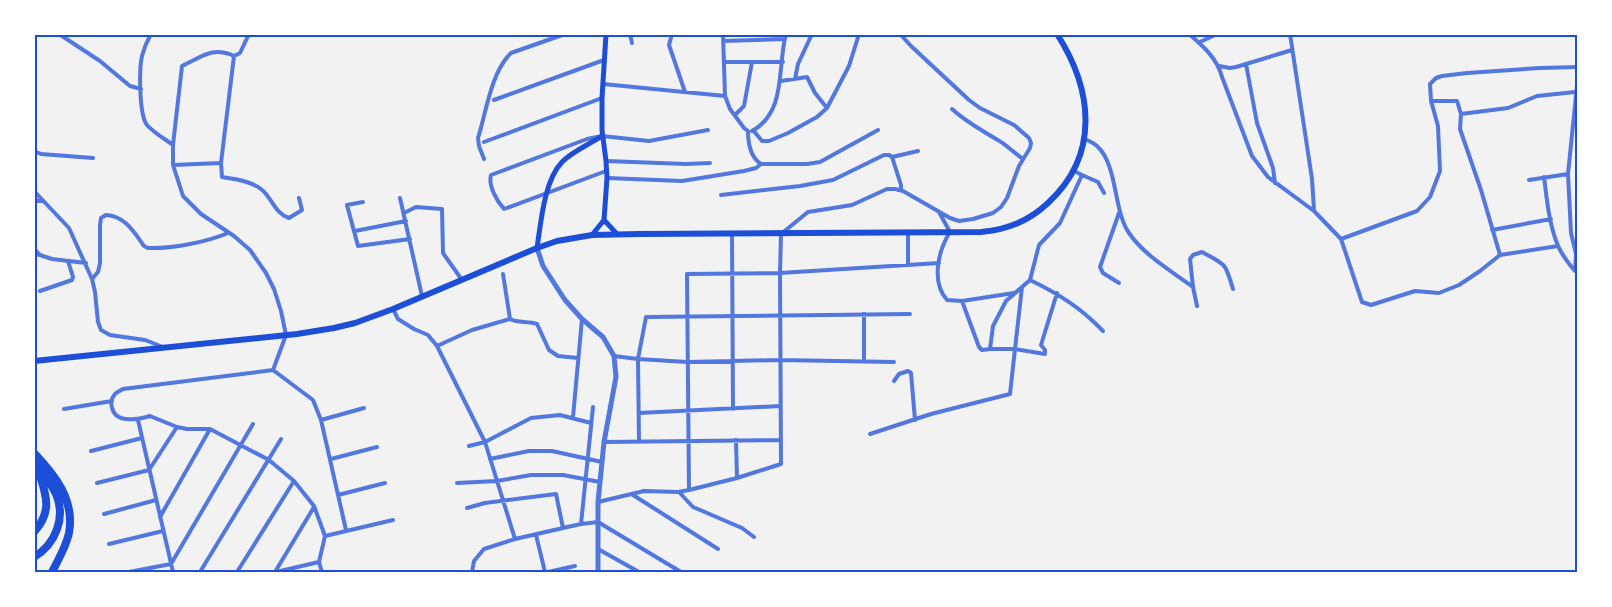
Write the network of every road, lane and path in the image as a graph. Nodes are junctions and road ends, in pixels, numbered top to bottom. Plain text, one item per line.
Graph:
1 (59, 34) edge
2 (152, 34) edge
3 (249, 34) edge
4 (565, 34) edge
5 (606, 34) edge
6 (630, 34) edge
7 (672, 34) edge
8 (723, 34) edge
9 (812, 34) edge
10 (859, 34) edge
11 (900, 34) edge
12 (1057, 34) edge
13 (1189, 34) edge
14 (1217, 34) edge
15 (1290, 34) edge
16 (785, 37) edge
17 (723, 41) junction
18 (1200, 42) junction
19 (632, 43) dead end
20 (1293, 50) junction
21 (234, 56) junction
22 (605, 60) junction
23 (724, 62) junction
24 (752, 62) junction
25 (783, 62) junction
26 (1246, 64) junction
27 (1219, 66) junction
28 (1578, 67) edge
29 (1578, 76) edge
30 (795, 78) junction
31 (781, 81) junction
32 (603, 84) junction
33 (141, 89) junction
34 (685, 92) junction
35 (1575, 92) junction
36 (725, 96) junction
37 (602, 98) junction
38 (494, 100) dead end
39 (1431, 101) junction
40 (827, 108) junction
41 (952, 109) dead end
42 (1461, 114) junction
43 (735, 115) junction
44 (708, 130) dead end
45 (751, 130) junction
46 (878, 130) dead end
47 (602, 136) junction
48 (1085, 139) junction
49 (484, 142) dead end
50 (173, 146) junction
51 (34, 151) edge
52 (918, 151) dead end
53 (891, 157) junction
54 (93, 158) dead end
55 (484, 159) dead end
56 (1023, 159) junction
57 (606, 161) junction
58 (221, 163) junction
59 (710, 163) dead end
60 (761, 164) junction
61 (173, 165) junction
62 (606, 171) junction
63 (1074, 171) junction
64 (1568, 174) junction
65 (1082, 175) junction
66 (1544, 177) junction
67 (607, 178) junction
68 (1529, 180) dead end
69 (1275, 184) junction
70 (901, 190) junction
71 (34, 191) edge
72 (1104, 193) dead end
73 (546, 194) junction
74 (722, 195) dead end
75 (299, 198) dead end
76 (400, 198) dead end
77 (34, 199) edge
78 (44, 201) junction
79 (363, 202) dead end
80 (938, 211) junction
81 (1314, 211) junction
82 (404, 213) junction
83 (1120, 213) junction
84 (1551, 219) junction
85 (604, 220) junction
86 (406, 221) junction
87 (1492, 230) junction
88 (355, 231) junction
89 (229, 232) junction
90 (950, 232) junction
91 (908, 233) junction
92 (617, 234) junction
93 (732, 234) junction
94 (781, 234) junction
95 (592, 236) junction
96 (410, 239) junction
97 (1341, 239) junction
98 (1558, 246) junction
99 (537, 248) junction
100 (34, 251) edge
101 (1500, 255) junction
102 (68, 261) junction
103 (86, 263) junction
104 (939, 263) junction
105 (908, 265) junction
106 (732, 273) junction
107 (780, 273) junction
108 (503, 274) dead end
109 (92, 279) junction
110 (1030, 279) junction
111 (462, 280) junction
112 (1119, 283) dead end
113 (1022, 286) junction
114 (1193, 287) junction
115 (1233, 289) dead end
116 (40, 291) dead end
117 (1015, 293) junction
118 (1057, 293) junction
119 (422, 297) junction
120 (962, 301) junction
121 (1197, 306) dead end
122 (393, 309) junction
123 (780, 314) junction
124 (864, 314) junction
125 (909, 314) dead end
126 (732, 315) junction
127 (687, 316) junction
128 (510, 319) junction
129 (582, 319) junction
130 (1103, 331) dead end
131 (286, 335) junction
132 (437, 346) junction
133 (164, 348) junction
134 (990, 349) junction
135 (1015, 349) junction
136 (614, 356) junction
137 (578, 358) junction
138 (638, 359) junction
139 (732, 360) junction
140 (780, 360) junction
141 (34, 361) edge
142 (864, 361) junction
143 (687, 362) junction
144 (894, 362) dead end
145 (273, 370) junction
146 (894, 381) dead end
147 (111, 401) junction
148 (780, 406) junction
149 (364, 408) dead end
150 (593, 408) dead end
151 (64, 409) dead end
152 (733, 409) junction
153 (688, 411) junction
154 (639, 413) junction
155 (573, 417) junction
156 (138, 420) junction
157 (321, 420) junction
158 (915, 420) junction
159 (591, 423) junction
160 (253, 424) dead end
161 (177, 427) junction
162 (210, 429) junction
163 (870, 434) dead end
164 (142, 438) junction
165 (281, 439) dead end
166 (736, 440) junction
167 (781, 440) junction
168 (688, 441) junction
169 (485, 442) junction
170 (604, 442) junction
171 (639, 442) junction
172 (240, 445) junction
173 (470, 446) dead end
174 (377, 447) dead end
175 (91, 451) dead end
176 (34, 453) edge
177 (331, 459) junction
178 (490, 459) junction
179 (268, 460) junction
180 (588, 460) junction
181 (602, 462) junction
182 (35, 466) edge
183 (149, 470) junction
184 (737, 478) junction
185 (497, 480) junction
186 (586, 480) junction
187 (294, 481) junction
188 (600, 482) junction
189 (97, 483) dead end
190 (385, 483) dead end
191 (457, 483) dead end
192 (689, 490) junction
193 (678, 492) junction
194 (633, 494) junction
195 (338, 495) junction
196 (156, 500) junction
197 (503, 501) junction
198 (598, 502) junction
199 (314, 506) junction
200 (467, 508) dead end
201 (104, 514) dead end
202 (160, 517) junction
203 (393, 520) dead end
204 (598, 522) junction
205 (581, 524) junction
206 (563, 528) junction
207 (34, 531) edge
208 (163, 531) junction
209 (346, 531) junction
210 (536, 535) junction
211 (325, 536) junction
212 (754, 537) dead end
213 (515, 539) junction
214 (109, 544) dead end
215 (597, 549) junction
216 (718, 549) dead end
217 (34, 557) edge
218 (319, 562) junction
219 (171, 564) junction
220 (575, 566) dead end
221 (598, 572) edge
222 (52, 573) edge
223 (129, 573) edge
224 (173, 573) edge
225 (200, 573) edge
226 (237, 573) edge
227 (276, 573) edge
228 (322, 573) edge
229 (472, 573) edge
230 (547, 573) edge
231 (639, 573) edge
232 (681, 573) edge

1 - 33 street
2 - 33 street
3 - 21 street
4 - 55 street
5 - 22 main road
6 - 19 street
7 - 34 street
8 - 17 street
9 - 30 street
10 - 40 street
11 - 56 street
12 - 48 main road
13 - 18 street
14 - 18 street
15 - 20 street
16 - 17 street
16 - 25 street
17 - 23 street
18 - 27 street
20 - 26 street
20 - 81 street
21 - 50 street
21 - 58 street
22 - 32 main road
22 - 38 street
23 - 24 street
23 - 36 street
24 - 25 street
24 - 43 street
25 - 31 street
26 - 27 street
26 - 69 street
27 - 69 street
28 - 39 street
29 - 35 street
30 - 31 street
30 - 40 street
31 - 45 street
32 - 34 street
32 - 37 main road
33 - 50 street
34 - 36 street
35 - 42 street
35 - 64 street
36 - 43 street
37 - 47 main road
37 - 49 street
39 - 42 street
39 - 97 street
40 - 45 street
41 - 56 street
42 - 87 street
43 - 45 street
44 - 47 street
45 - 60 street
46 - 60 street
47 - 57 main road
47 - 73 main road
47 - 73 street
48 - 63 main road
48 - 83 street
50 - 61 street
51 - 54 street
52 - 53 street
53 - 70 street
53 - 74 street
56 - 80 street
57 - 59 street
57 - 62 main road
58 - 61 street
58 - 75 street
60 - 67 street
61 - 89 street
62 - 67 main road
62 - 73 street
63 - 65 street
63 - 90 main road
64 - 66 street
64 - 98 street
65 - 72 street
65 - 110 street
66 - 68 street
66 - 84 street
67 - 85 main road
69 - 81 street
70 - 80 street
70 - 94 street
71 - 78 street
73 - 99 main road
76 - 82 street
77 - 78 street
78 - 103 street
79 - 88 street
80 - 90 street
81 - 97 street
82 - 86 street
82 - 111 street
83 - 112 street
83 - 114 street
84 - 87 street
84 - 98 street
85 - 92 main road
85 - 95 main road
86 - 88 street
86 - 96 street
87 - 101 street
88 - 96 street
89 - 109 street
89 - 131 street
90 - 91 main road
90 - 104 street
91 - 94 main road
91 - 105 street
92 - 93 main road
92 - 95 main road
93 - 94 main road
93 - 106 street
94 - 107 street
95 - 99 main road
96 - 119 street
97 - 101 street
98 - 101 street
99 - 111 main road
99 - 129 street
100 - 102 street
102 - 103 street
102 - 116 street
103 - 109 street
104 - 105 street
104 - 120 street
105 - 107 street
106 - 107 street
106 - 126 street
106 - 127 street
107 - 123 street
108 - 128 street
109 - 133 street
110 - 113 street
110 - 118 street
111 - 119 main road
113 - 117 street
113 - 135 street
114 - 115 street
114 - 121 street
117 - 120 street
117 - 134 street
118 - 130 street
118 - 135 street
119 - 122 main road
120 - 134 street
122 - 131 main road
122 - 132 street
123 - 124 street
123 - 126 street
123 - 140 street
124 - 125 street
124 - 142 street
126 - 127 street
126 - 139 street
127 - 138 street
127 - 143 street
128 - 132 street
128 - 137 street
129 - 136 street
129 - 137 street
131 - 133 main road
131 - 145 street
132 - 169 street
133 - 141 main road
134 - 135 street
135 - 158 street
136 - 138 street
136 - 170 street
137 - 155 street
138 - 143 street
138 - 154 street
139 - 140 street
139 - 143 street
139 - 152 street
140 - 142 street
140 - 148 street
142 - 144 street
143 - 153 street
145 - 147 street
145 - 157 street
146 - 158 street
147 - 151 street
147 - 156 street
148 - 152 street
148 - 167 street
149 - 157 street
150 - 159 street
152 - 153 street
153 - 154 street
153 - 168 street
154 - 171 street
155 - 159 street
155 - 169 street
156 - 161 street
156 - 164 street
157 - 177 street
158 - 163 street
159 - 180 street
160 - 172 street
161 - 162 street
161 - 183 street
162 - 172 street
162 - 202 street
164 - 175 street
164 - 183 street
165 - 179 street
166 - 167 street
166 - 168 street
166 - 184 street
167 - 184 street
168 - 171 street
168 - 192 street
169 - 173 street
169 - 178 street
170 - 171 street
170 - 181 street
172 - 179 street
172 - 219 street
174 - 177 street
176 - 222 highway
177 - 195 street
178 - 180 street
178 - 185 street
179 - 187 street
179 - 225 street
180 - 181 street
180 - 186 street
181 - 188 street
182 - 207 highway
182 - 217 highway
183 - 189 street
183 - 196 street
184 - 192 street
185 - 186 street
185 - 191 street
185 - 197 street
186 - 188 street
186 - 205 street
187 - 199 street
187 - 226 street
188 - 198 street
190 - 195 street
192 - 193 street
193 - 194 street
193 - 212 street
194 - 198 street
194 - 216 street
195 - 209 street
196 - 201 street
196 - 202 street
197 - 200 street
197 - 206 street
197 - 213 street
198 - 204 street
199 - 211 street
199 - 227 street
202 - 208 street
203 - 209 street
204 - 205 street
204 - 215 street
204 - 232 street
205 - 206 street
206 - 210 street
208 - 214 street
208 - 219 street
209 - 211 street
210 - 213 street
210 - 230 street
211 - 218 street
213 - 229 street
215 - 221 street
215 - 231 street
218 - 227 street
218 - 228 street
219 - 223 street
219 - 224 street
220 - 230 street

